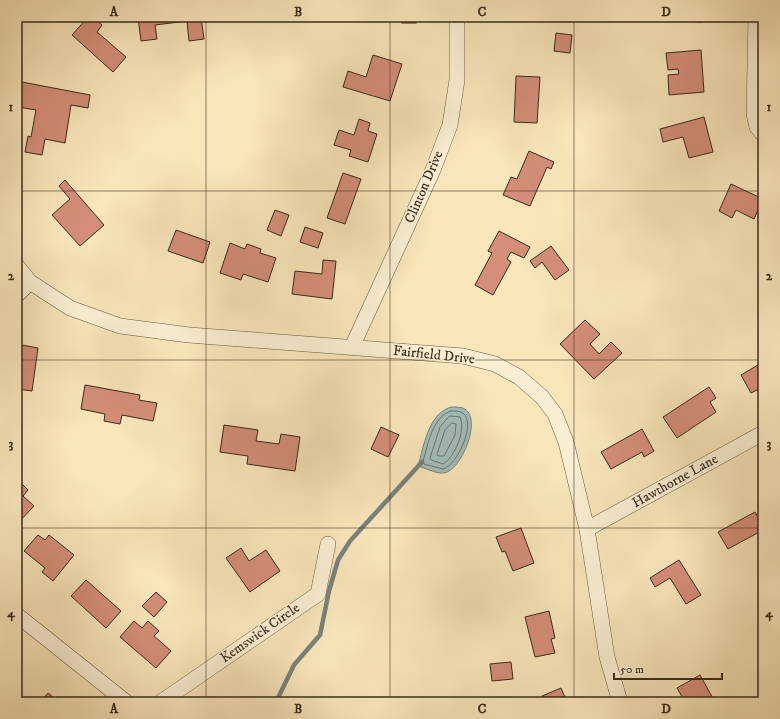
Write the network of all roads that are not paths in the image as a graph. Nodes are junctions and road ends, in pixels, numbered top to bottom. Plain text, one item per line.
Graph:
1 (457, 17) edge
2 (756, 17) edge
3 (763, 134) edge
4 (17, 266) edge
5 (30, 282) junction
6 (17, 296) edge
7 (352, 348) junction
8 (763, 433) edge
9 (587, 530) junction
10 (328, 544) dead end
11 (17, 615) edge
12 (126, 702) edge
13 (161, 702) edge
14 (620, 702) edge

1 - 7 street, Clinton Drive
2 - 3 street
4 - 5 street, Fairfield Drive
5 - 6 street
5 - 7 street, Fairfield Drive
7 - 9 street, Fairfield Drive
8 - 9 street, Hawthorne Lane
9 - 14 street, Fairfield Drive
10 - 13 street, Kemswick Circle
11 - 12 street

